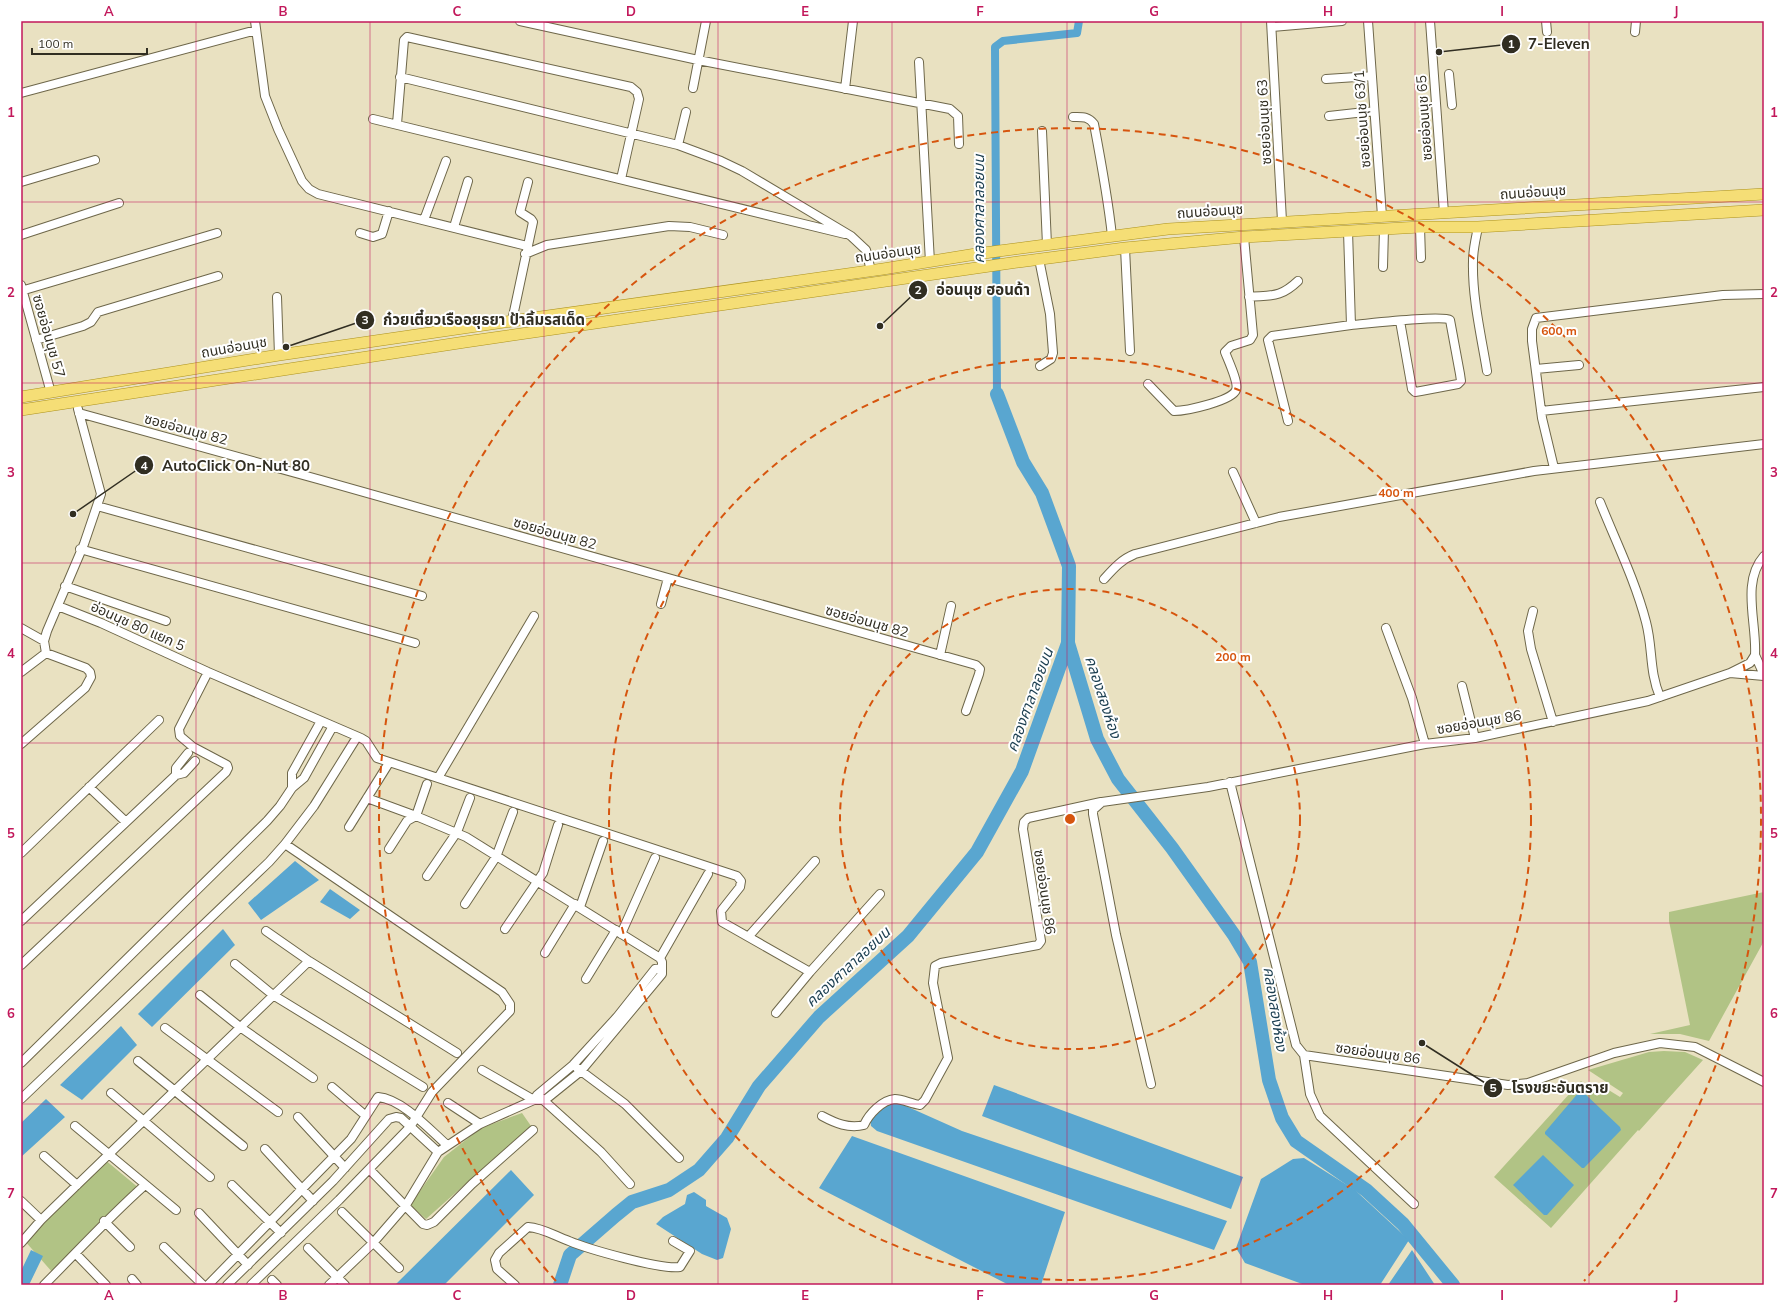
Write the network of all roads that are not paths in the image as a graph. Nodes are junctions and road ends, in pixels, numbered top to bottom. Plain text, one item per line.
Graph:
1 (255, 21) edge
2 (520, 21) edge
3 (706, 21) edge
4 (853, 21) edge
5 (1342, 21) edge
6 (1368, 21) edge
7 (1430, 21) edge
8 (1546, 21) edge
9 (1636, 21) edge
10 (1272, 24) edge
11 (256, 30) junction
12 (1547, 32) dead end
13 (1635, 32) dead end
14 (698, 60) junction
15 (919, 62) dead end
16 (1449, 74) dead end
17 (1372, 76) junction
18 (400, 77) junction
19 (1326, 79) dead end
20 (693, 88) dead end
21 (845, 89) junction
22 (1450, 91) junction
23 (1435, 92) junction
24 (21, 93) edge
25 (920, 103) junction
26 (1452, 105) dead end
27 (1374, 111) junction
28 (686, 112) dead end
29 (1329, 116) dead end
30 (1074, 117) dead end
31 (372, 119) dead end
32 (397, 124) junction
33 (1042, 131) dead end
34 (631, 133) junction
35 (959, 144) dead end
36 (678, 145) junction
37 (95, 160) dead end
38 (446, 161) dead end
39 (621, 179) junction
40 (468, 181) dead end
41 (21, 182) edge
42 (528, 182) dead end
43 (1764, 194) edge
44 (1618, 201) junction
45 (119, 203) dead end
46 (1764, 210) edge
47 (389, 211) junction
48 (1444, 213) junction
49 (1382, 216) junction
50 (1619, 218) junction
51 (424, 220) junction
52 (1282, 221) junction
53 (454, 227) junction
54 (1420, 227) junction
55 (1445, 227) junction
56 (1478, 227) junction
57 (1384, 229) junction
58 (1348, 231) junction
59 (217, 233) dead end
60 (360, 233) dead end
61 (21, 235) edge
62 (723, 235) dead end
63 (852, 236) junction
64 (1112, 236) junction
65 (1244, 238) junction
66 (1047, 245) junction
67 (1125, 248) junction
68 (526, 250) junction
69 (1421, 258) dead end
70 (1039, 259) junction
71 (930, 262) junction
72 (1383, 267) dead end
73 (871, 271) junction
74 (218, 276) dead end
75 (1298, 281) dead end
76 (22, 289) edge
77 (1764, 294) edge
78 (277, 296) dead end
79 (1249, 297) junction
80 (512, 321) junction
81 (1400, 321) junction
82 (1351, 325) junction
83 (463, 328) junction
84 (36, 340) junction
85 (465, 342) junction
86 (1130, 351) dead end
87 (279, 355) junction
88 (1579, 365) dead end
89 (1040, 366) dead end
90 (1536, 369) junction
91 (1487, 371) dead end
92 (1148, 384) dead end
93 (1764, 387) edge
94 (51, 393) junction
95 (21, 397) edge
96 (78, 408) junction
97 (21, 410) edge
98 (1541, 411) junction
99 (1288, 421) dead end
100 (1764, 444) edge
101 (1554, 468) junction
102 (1233, 472) dead end
103 (1600, 502) dead end
104 (97, 506) junction
105 (1256, 523) junction
106 (80, 549) junction
107 (1764, 556) edge
108 (668, 578) junction
109 (1104, 579) dead end
110 (66, 586) junction
111 (422, 596) dead end
112 (661, 604) dead end
113 (58, 606) junction
114 (951, 606) dead end
115 (1533, 611) dead end
116 (534, 616) dead end
117 (166, 621) dead end
118 (21, 628) edge
119 (1386, 628) dead end
120 (44, 641) junction
121 (415, 643) dead end
122 (46, 653) junction
123 (940, 655) junction
124 (1755, 655) junction
125 (21, 672) edge
126 (208, 672) junction
127 (1730, 673) junction
128 (1764, 675) edge
129 (1462, 686) dead end
130 (1660, 697) junction
131 (966, 711) dead end
132 (159, 720) dead end
133 (321, 721) junction
134 (1552, 722) junction
135 (333, 726) junction
136 (357, 737) junction
137 (1475, 738) junction
138 (21, 744) edge
139 (1425, 744) junction
140 (190, 750) junction
141 (199, 757) junction
142 (386, 766) dead end
143 (176, 775) junction
144 (438, 778) junction
145 (1230, 782) junction
146 (427, 784) dead end
147 (89, 787) junction
148 (292, 788) junction
149 (367, 798) junction
150 (470, 798) dead end
151 (1102, 802) junction
152 (513, 812) dead end
153 (416, 816) junction
154 (126, 822) junction
155 (558, 825) dead end
156 (349, 827) dead end
157 (457, 832) junction
158 (603, 841) dead end
159 (285, 844) junction
160 (389, 850) dead end
161 (21, 853) edge
162 (496, 857) junction
163 (655, 858) dead end
164 (815, 861) dead end
165 (708, 874) dead end
166 (427, 876) dead end
167 (536, 881) junction
168 (880, 894) dead end
169 (465, 904) dead end
170 (577, 906) junction
171 (21, 921) edge
172 (505, 929) dead end
173 (266, 931) dead end
174 (619, 932) junction
175 (749, 936) junction
176 (545, 953) dead end
177 (660, 958) junction
178 (309, 961) junction
179 (235, 964) dead end
180 (21, 965) edge
181 (661, 968) junction
182 (810, 972) junction
183 (586, 979) dead end
184 (200, 995) dead end
185 (273, 995) junction
186 (776, 1012) dead end
187 (240, 1027) junction
188 (165, 1028) dead end
189 (457, 1053) dead end
190 (1304, 1056) junction
191 (206, 1059) junction
192 (138, 1061) dead end
193 (21, 1063) edge
194 (573, 1065) junction
195 (482, 1070) dead end
196 (580, 1071) junction
197 (313, 1078) dead end
198 (1764, 1082) edge
199 (1152, 1084) dead end
200 (332, 1087) dead end
201 (423, 1087) dead end
202 (174, 1091) junction
203 (111, 1094) dead end
204 (535, 1098) junction
205 (21, 1099) edge
206 (544, 1100) junction
207 (448, 1103) dead end
208 (278, 1112) dead end
209 (366, 1116) junction
210 (416, 1116) junction
211 (822, 1116) dead end
212 (298, 1118) dead end
213 (144, 1121) junction
214 (480, 1124) junction
215 (75, 1126) dead end
216 (410, 1127) junction
217 (533, 1130) dead end
218 (447, 1145) junction
219 (243, 1146) dead end
220 (265, 1150) dead end
221 (438, 1152) junction
222 (109, 1155) junction
223 (44, 1156) dead end
224 (334, 1157) junction
225 (678, 1158) dead end
226 (345, 1168) junction
227 (372, 1172) dead end
228 (210, 1178) dead end
229 (630, 1184) dead end
230 (77, 1185) junction
231 (145, 1185) junction
232 (232, 1185) dead end
233 (302, 1189) junction
234 (21, 1200) edge
235 (314, 1201) junction
236 (1414, 1204) dead end
237 (406, 1205) junction
238 (176, 1210) dead end
239 (342, 1212) dead end
240 (199, 1213) dead end
241 (41, 1220) junction
242 (104, 1221) junction
243 (270, 1223) junction
244 (281, 1233) junction
245 (673, 1241) dead end
246 (21, 1243) edge
247 (373, 1243) junction
248 (130, 1247) dead end
249 (164, 1247) dead end
250 (308, 1248) dead end
251 (76, 1254) junction
252 (237, 1254) junction
253 (248, 1265) junction
254 (399, 1268) dead end
255 (337, 1277) junction
256 (44, 1285) edge
257 (106, 1285) edge
258 (203, 1285) edge
259 (208, 1285) edge
260 (227, 1285) edge
261 (251, 1285) edge
262 (329, 1285) edge
263 (345, 1285) edge
264 (515, 1285) edge

1 - 11 street
2 - 14 street
3 - 14 street
4 - 21 street
5 - 10 street
6 - 17 street, ซอยอ่อนนุช 63/1
7 - 23 street, ซอยอ่อนนุช 65
8 - 12 street
9 - 13 street
10 - 52 street, ซอยอ่อนนุช 63
11 - 24 street
11 - 47 street
14 - 20 street
14 - 21 street
15 - 25 street
16 - 22 street
17 - 19 street
17 - 27 street, ซอยอ่อนนุช 63/1
18 - 32 street
18 - 34 street
18 - 34 street
21 - 25 street
22 - 23 street
22 - 26 street
23 - 48 street, ซอยอ่อนนุช 65
25 - 35 street
25 - 71 street
27 - 29 street
27 - 49 street, ซอยอ่อนนุช 63/1
28 - 36 street
30 - 64 street
31 - 32 street
32 - 39 street
33 - 66 street
34 - 36 street
34 - 39 street
36 - 63 street
37 - 41 street
38 - 51 street
39 - 63 street
40 - 53 street
42 - 68 street
43 - 44 main road, ถนนอ่อนนุช
44 - 48 main road, ถนนอ่อนนุช
44 - 50 main road
45 - 61 street
46 - 50 main road, ถนนอ่อนนุช
47 - 51 street
47 - 60 street
48 - 49 main road, ถนนอ่อนนุช
48 - 55 main road
49 - 52 main road, ถนนอ่อนนุช
50 - 56 main road, ถนนอ่อนนุช
51 - 53 street
52 - 64 main road, ถนนอ่อนนุช
53 - 68 street
54 - 55 main road, ถนนอ่อนนุช
54 - 57 main road, ถนนอ่อนนุช
54 - 69 street
55 - 56 main road, ถนนอ่อนนุช
56 - 91 street
57 - 58 main road, ถนนอ่อนนุช
57 - 72 street
58 - 65 main road, ถนนอ่อนนุช
58 - 82 street
59 - 76 street
62 - 68 street
63 - 73 street
64 - 66 main road, ถนนอ่อนนุช
65 - 67 main road, ถนนอ่อนนุช
65 - 79 street
66 - 71 main road, ถนนอ่อนนุช
67 - 70 main road, ถนนอ่อนนุช
67 - 86 street
68 - 80 street
70 - 85 main road, ถนนอ่อนนุช
70 - 89 street
71 - 73 main road, ถนนอ่อนนุช
73 - 80 main road, ถนนอ่อนนุช
74 - 84 street
75 - 79 street
76 - 84 street, ซอยอ่อนนุช 57
77 - 90 street
78 - 87 street
79 - 92 street
80 - 83 main road, ถนนอ่อนนุช
81 - 81 street
81 - 82 street
82 - 99 street
83 - 85 main road
83 - 87 main road, ถนนอ่อนนุช
84 - 94 street, ซอยอ่อนนุช 57
85 - 96 main road, ถนนอ่อนนุช
87 - 94 main road, ถนนอ่อนนุช
88 - 90 street
90 - 98 street
93 - 98 street
94 - 95 main road, ถนนอ่อนนุช
96 - 97 main road, ถนนอ่อนนุช
96 - 104 street
96 - 108 street, ซอยอ่อนนุช 82
98 - 101 street
100 - 101 street
101 - 105 street
102 - 105 street
103 - 130 street
104 - 106 street
104 - 111 street
105 - 109 street
106 - 110 street
106 - 121 street
107 - 124 street
108 - 112 street
108 - 123 street, ซอยอ่อนนุช 82
110 - 113 street
110 - 117 street
113 - 120 street
113 - 126 street, อ่อนนุช 80 แยก 5
114 - 123 street
115 - 134 street
116 - 144 street
118 - 120 street
119 - 139 street
120 - 122 street
122 - 125 street
122 - 138 street
123 - 131 street, ซอยอ่อนนุช 82
124 - 127 street, ซอยอ่อนนุช 86
124 - 128 street
126 - 133 street, อ่อนนุช 80 แยก 5
126 - 140 street
127 - 128 street, ซอยอ่อนนุช 86
127 - 130 street, ซอยอ่อนนุช 86
129 - 137 street
130 - 134 street, ซอยอ่อนนุช 86
132 - 147 street
133 - 135 street, อ่อนนุช 80 แยก 5
133 - 148 street
134 - 137 street, ซอยอ่อนนุช 86
135 - 136 street, อ่อนนุช 80 แยก 5
135 - 148 street
136 - 144 street, อ่อนนุช 80 แยก 5
136 - 159 street
137 - 139 street, ซอยอ่อนนุช 86
139 - 145 street, ซอยอ่อนนุช 86
140 - 141 street
140 - 143 street
141 - 143 street
141 - 180 street
142 - 149 street
143 - 154 street
144 - 175 street, อ่อนนุช 80 แยก 5
145 - 151 street, ซอยอ่อนนุช 86
145 - 190 street
146 - 153 street
147 - 154 street
147 - 161 street
148 - 193 street
149 - 153 street
149 - 156 street
150 - 157 street
151 - 199 street
151 - 211 street, ซอยอ่อนนุช 86
152 - 162 street
153 - 157 street
153 - 160 street
154 - 171 street
155 - 167 street
157 - 162 street
157 - 166 street
158 - 170 street
159 - 205 street
159 - 210 street
162 - 167 street
162 - 169 street
163 - 174 street
164 - 175 street
165 - 177 street
167 - 170 street
167 - 172 street
168 - 182 street
170 - 174 street
170 - 176 street
173 - 178 street
174 - 177 street
174 - 183 street
175 - 182 street
177 - 181 street
178 - 185 street
178 - 189 street
179 - 185 street
181 - 194 street
181 - 196 street
182 - 186 street
184 - 187 street
185 - 187 street
185 - 201 street
187 - 191 street
187 - 197 street
188 - 191 street
190 - 198 street, ซอยอ่อนนุช 86
190 - 236 street
191 - 202 street
191 - 208 street
192 - 202 street
194 - 196 street
194 - 204 street
195 - 204 street
196 - 206 street
196 - 225 street
200 - 209 street
202 - 213 street
202 - 219 street
203 - 213 street
204 - 206 street
204 - 214 street
206 - 229 street
207 - 214 street
209 - 210 street
209 - 224 street
210 - 216 street
210 - 218 street
212 - 224 street
213 - 222 street
213 - 228 street
214 - 218 street
215 - 222 street
216 - 221 street
216 - 226 street
216 - 261 street
217 - 237 street
218 - 221 street
220 - 233 street
221 - 237 street
222 - 230 street
222 - 231 street
223 - 230 street
224 - 226 street
224 - 233 street
226 - 235 street
227 - 237 street
230 - 241 street
231 - 238 street
231 - 242 street
232 - 243 street
233 - 235 street
233 - 243 street
234 - 241 street
235 - 244 street
237 - 247 street
239 - 247 street
240 - 252 street
241 - 246 street
242 - 248 street
242 - 251 street
243 - 244 street
243 - 252 street
244 - 253 street
245 - 264 street
247 - 254 street
247 - 255 street
249 - 258 street
250 - 255 street
251 - 256 street
251 - 257 street
252 - 253 street
252 - 259 street
253 - 260 street
255 - 262 street
255 - 263 street

